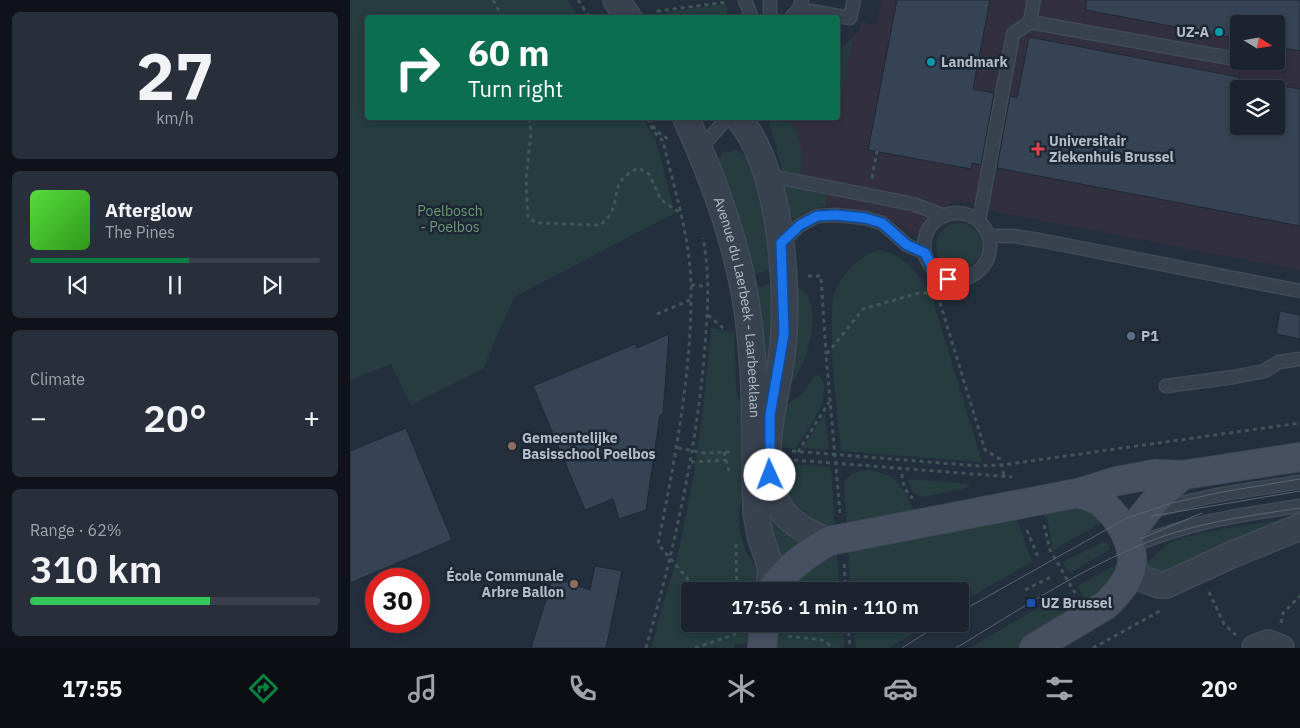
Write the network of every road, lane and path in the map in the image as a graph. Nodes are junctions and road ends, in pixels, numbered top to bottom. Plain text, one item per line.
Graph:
1 (493, 0) edge
2 (578, 0) edge
3 (616, 0) edge
4 (745, 0) edge
5 (770, 0) edge
6 (854, 0) edge
7 (1034, 0) edge
8 (730, 7) dead end
9 (798, 9) edge
10 (501, 15) edge
11 (588, 15) edge
12 (626, 15) edge
13 (661, 15) edge
14 (751, 15) edge
15 (770, 15) edge
16 (833, 15) edge
17 (840, 16) edge
18 (1030, 22) junction
19 (1230, 58) edge
20 (529, 120) edge
21 (650, 120) edge
22 (651, 120) edge
23 (687, 120) edge
24 (725, 120) edge
25 (739, 120) edge
26 (670, 140) dead end
27 (700, 149) junction
28 (766, 175) junction
29 (680, 212) junction
30 (945, 216) junction
31 (979, 220) junction
32 (989, 236) junction
33 (781, 243) junction
34 (925, 253) junction
35 (806, 276) dead end
36 (691, 285) junction
37 (703, 286) dead end
38 (709, 287) dead end
39 (1300, 291) edge
40 (690, 300) junction
41 (657, 314) dead end
42 (826, 354) junction
43 (1300, 359) edge
44 (1166, 386) dead end
45 (829, 402) junction
46 (1300, 423) edge
47 (678, 448) junction
48 (692, 451) junction
49 (798, 452) junction
50 (836, 454) junction
51 (762, 455) junction
52 (1300, 457) edge
53 (690, 462) junction
54 (836, 463) junction
55 (1002, 465) junction
56 (902, 474) dead end
57 (1183, 475) junction
58 (1004, 476) junction
59 (1005, 482) dead end
60 (1300, 482) edge
61 (1078, 493) junction
62 (917, 500) dead end
63 (1035, 501) junction
64 (1300, 506) edge
65 (1300, 526) edge
66 (1026, 527) dead end
67 (1130, 531) junction
68 (835, 540) junction
69 (1038, 557) dead end
70 (670, 558) junction
71 (1130, 574) junction
72 (1051, 577) dead end
73 (690, 582) edge
74 (770, 582) edge
75 (777, 582) edge
76 (844, 582) edge
77 (1207, 587) dead end
78 (1025, 590) dead end
79 (1300, 596) edge
80 (1088, 616) junction
81 (741, 632) edge
82 (849, 632) edge
83 (770, 636) edge
84 (1281, 639) edge
85 (1249, 645) edge
86 (646, 648) edge
87 (695, 648) edge
88 (834, 648) edge
89 (850, 648) edge
90 (1034, 648) edge

1 - 10 path
2 - 11 path
3 - 12 street
4 - 14 lane
5 - 15 lane
6 - 17 lane
7 - 18 lane
8 - 13 path
9 - 16 lane
18 - 19 lane
18 - 31 lane
20 - 29 path
21 - 29 path
22 - 26 path
23 - 27 street, Avenue du Laerbeek - Laarbeeklaan
24 - 27 lane
25 - 28 street, Avenue du Laerbeek - Laarbeeklaan
27 - 51 street, Avenue du Laerbeek - Laarbeeklaan
28 - 30 lane
28 - 33 street, Avenue du Laerbeek - Laarbeeklaan
29 - 36 path
30 - 31 lane
30 - 34 lane
31 - 32 lane
32 - 34 lane
32 - 39 lane
33 - 34 lane
33 - 51 street, Avenue du Laerbeek - Laarbeeklaan
35 - 42 path
36 - 37 path
36 - 40 path
38 - 48 path
40 - 41 path
40 - 47 path
42 - 45 path
42 - 55 path
43 - 44 lane
45 - 49 path
45 - 50 path
46 - 55 path
47 - 48 path
47 - 70 path
48 - 51 path
48 - 53 path
49 - 50 path
49 - 51 path
50 - 54 path
50 - 55 path
51 - 53 path
51 - 54 path
51 - 68 street, Avenue du Laerbeek - Laarbeeklaan
51 - 74 street, Avenue du Laerbeek - Laarbeeklaan
52 - 57 street, Avenue du Laerbeek - Laarbeeklaan
53 - 70 path
54 - 58 path
54 - 68 path
55 - 58 path
56 - 62 path
57 - 61 street, Avenue du Laerbeek - Laarbeeklaan
57 - 67 street
58 - 59 path
58 - 63 path
60 - 67 lane
61 - 63 street, Avenue du Laerbeek - Laarbeeklaan
61 - 67 street
63 - 68 street, Avenue du Laerbeek - Laarbeeklaan
63 - 80 path
64 - 67 lane
65 - 71 street
66 - 69 path
67 - 71 street
68 - 75 street, Avenue du Laerbeek - Laarbeeklaan
68 - 76 path
70 - 73 path
70 - 86 path
71 - 80 street
72 - 78 path
77 - 85 path
79 - 84 path
80 - 90 street
81 - 87 path
82 - 89 path
83 - 88 path
84 - 85 street

